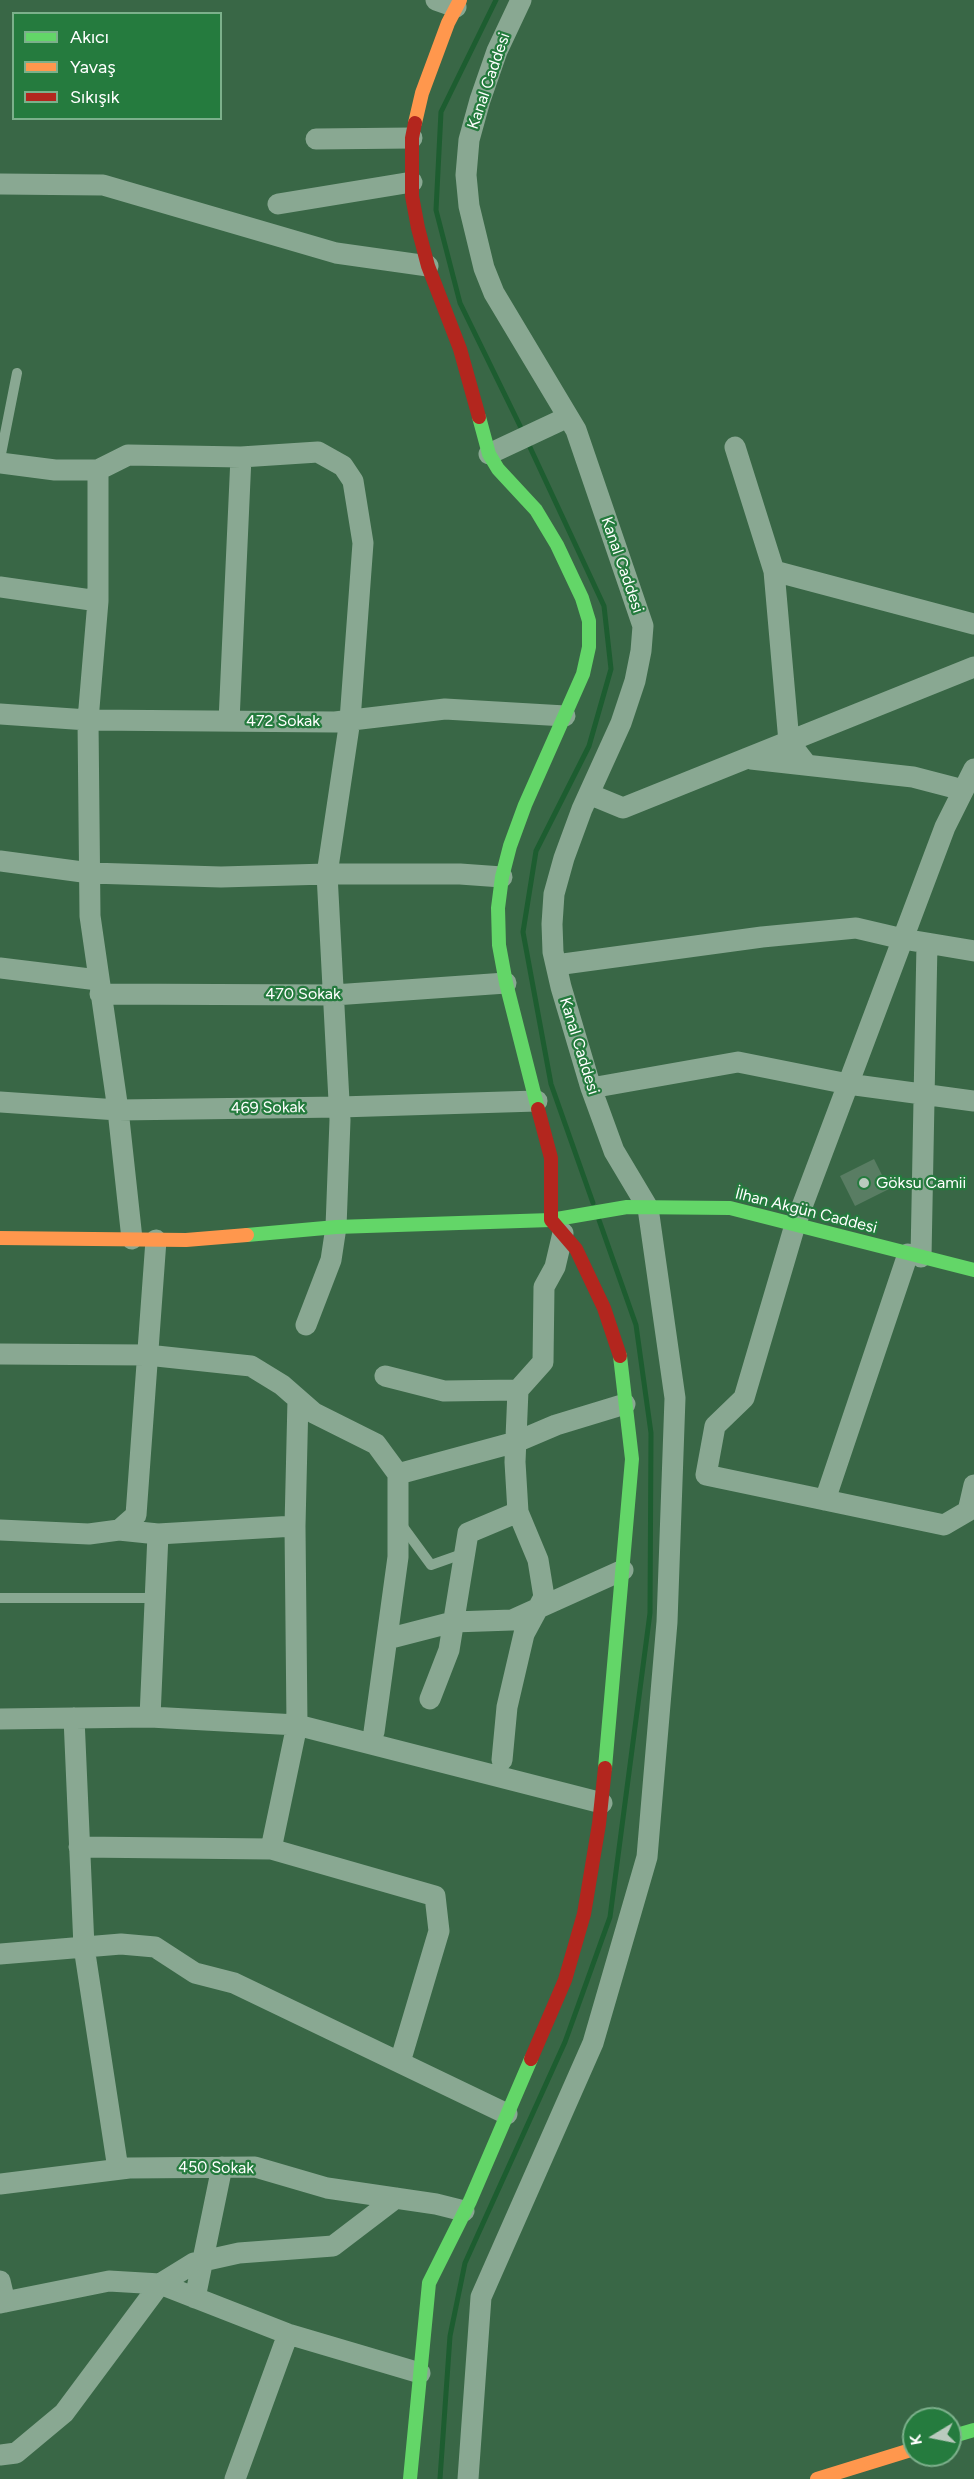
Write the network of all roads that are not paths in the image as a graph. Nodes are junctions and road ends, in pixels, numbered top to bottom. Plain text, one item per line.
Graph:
1 (436, 0) edge
2 (521, 0) edge
3 (458, 4) edge
4 (412, 138) junction
5 (316, 139) dead end
6 (412, 182) junction
7 (0, 183) edge
8 (278, 204) dead end
9 (428, 266) junction
10 (17, 373) dead end
11 (559, 421) junction
12 (735, 447) dead end
13 (498, 450) junction
14 (241, 457) junction
15 (0, 461) edge
16 (98, 470) junction
17 (774, 571) junction
18 (0, 587) edge
19 (98, 601) junction
20 (974, 624) edge
21 (974, 667) edge
22 (0, 714) edge
23 (565, 716) junction
24 (88, 720) junction
25 (350, 720) junction
26 (229, 721) junction
27 (789, 742) junction
28 (747, 759) junction
29 (807, 765) junction
30 (974, 769) edge
31 (963, 790) junction
32 (589, 794) junction
33 (0, 861) edge
34 (90, 873) junction
35 (327, 874) junction
36 (502, 877) junction
37 (903, 939) junction
38 (927, 943) junction
39 (974, 951) edge
40 (556, 965) junction
41 (0, 968) edge
42 (506, 983) junction
43 (99, 986) junction
44 (334, 995) junction
45 (848, 1084) junction
46 (591, 1088) junction
47 (924, 1095) junction
48 (537, 1101) junction
49 (974, 1101) edge
50 (0, 1102) edge
51 (340, 1107) junction
52 (118, 1110) junction
53 (637, 1208) junction
54 (561, 1223) junction
55 (795, 1225) junction
56 (336, 1227) junction
57 (0, 1238) edge
58 (132, 1239) junction
59 (156, 1240) junction
60 (914, 1255) junction
61 (974, 1270) edge
62 (306, 1325) dead end
63 (0, 1354) edge
64 (147, 1355) junction
65 (385, 1376) dead end
66 (518, 1390) junction
67 (298, 1399) junction
68 (626, 1404) junction
69 (516, 1442) junction
70 (398, 1474) junction
71 (974, 1485) edge
72 (825, 1500) junction
73 (518, 1512) junction
74 (398, 1519) junction
75 (295, 1526) junction
76 (0, 1530) edge
77 (118, 1530) junction
78 (158, 1534) junction
79 (465, 1553) junction
80 (623, 1570) junction
81 (0, 1598) edge
82 (155, 1598) junction
83 (538, 1609) junction
84 (453, 1622) junction
85 (387, 1639) junction
86 (430, 1699) dead end
87 (150, 1716) junction
88 (74, 1718) junction
89 (0, 1719) edge
90 (297, 1725) junction
91 (374, 1732) dead end
92 (502, 1760) dead end
93 (602, 1803) junction
94 (79, 1847) junction
95 (272, 1849) junction
96 (84, 1947) junction
97 (0, 1954) edge
98 (400, 2062) junction
99 (507, 2114) junction
100 (222, 2168) junction
101 (118, 2169) junction
102 (0, 2184) edge
103 (396, 2198) junction
104 (464, 2211) junction
105 (203, 2261) junction
106 (0, 2281) edge
107 (160, 2284) junction
108 (195, 2298) junction
109 (2, 2303) edge
110 (288, 2334) junction
111 (420, 2373) junction
112 (902, 2453) edge
113 (0, 2455) edge
114 (235, 2479) edge
115 (410, 2479) edge
116 (468, 2479) edge
117 (817, 2479) edge

1 - 3 street
2 - 11 street, Kanal Caddesi
3 - 4 street
4 - 5 street
4 - 6 street
6 - 8 street
6 - 9 street
7 - 9 street
9 - 13 street
10 - 15 lane
11 - 13 street
11 - 32 street, Kanal Caddesi
12 - 17 street
13 - 23 street
14 - 16 street
14 - 25 street
14 - 26 street
15 - 16 street
16 - 19 street
17 - 20 street
17 - 27 street
18 - 19 street
19 - 24 street
21 - 27 street
22 - 24 street, 472 Sokak
23 - 25 street, 472 Sokak
23 - 36 street
24 - 26 street, 472 Sokak
24 - 34 street
25 - 26 street, 472 Sokak
25 - 35 street
27 - 28 street
27 - 29 street
28 - 29 street
28 - 32 street
29 - 31 street
30 - 31 street
31 - 37 street
32 - 40 street, Kanal Caddesi
33 - 34 street
34 - 35 street
34 - 43 street
35 - 36 street
35 - 44 street
36 - 42 street
37 - 38 street
37 - 40 street
37 - 45 street
38 - 39 street
38 - 47 street
40 - 46 street, Kanal Caddesi
41 - 43 street, 470 Sokak
42 - 44 street, 470 Sokak
42 - 48 street
43 - 44 street, 470 Sokak
43 - 52 street
44 - 51 street
45 - 46 street
45 - 47 street
45 - 55 street
46 - 53 street, Kanal Caddesi
47 - 49 street
47 - 60 street
48 - 51 street, 469 Sokak
48 - 54 street
50 - 52 street, 469 Sokak
51 - 52 street, 469 Sokak
51 - 56 street
52 - 58 street
53 - 54 street, İlhan Akgün Caddesi
53 - 55 street, İlhan Akgün Caddesi
53 - 116 street
54 - 56 street, İlhan Akgün Caddesi
54 - 66 street
54 - 68 street
55 - 60 street, İlhan Akgün Caddesi
55 - 72 street
56 - 59 street, İlhan Akgün Caddesi
56 - 62 street
57 - 58 street, İlhan Akgün Caddesi
58 - 59 street, İlhan Akgün Caddesi
59 - 64 street
60 - 61 street, İlhan Akgün Caddesi
60 - 72 street
63 - 64 street
64 - 67 street
64 - 77 street
65 - 66 street
66 - 69 street
67 - 70 street
67 - 75 street
68 - 69 street
68 - 80 street
69 - 70 street
69 - 73 street
70 - 74 street
71 - 72 street
73 - 79 street
73 - 83 street
74 - 79 lane
74 - 85 street
75 - 78 street
75 - 90 street
76 - 77 street
77 - 78 street
78 - 82 street
79 - 84 street
80 - 83 street
80 - 93 street
81 - 82 lane
82 - 87 street
83 - 84 street
83 - 92 street
84 - 85 street
84 - 86 street
85 - 91 street
87 - 88 street
87 - 90 street
88 - 89 street
88 - 94 street
90 - 93 street
90 - 95 street
93 - 99 street
94 - 95 street
94 - 96 street
95 - 98 street
96 - 97 street
96 - 98 street
96 - 101 street
98 - 99 street
99 - 104 street
100 - 101 street, 450 Sokak
100 - 103 street, 450 Sokak
100 - 105 street
101 - 102 street, 450 Sokak
103 - 104 street, 450 Sokak
103 - 105 street
104 - 111 street
105 - 107 street
105 - 108 street
106 - 109 street
107 - 108 street
107 - 109 street
107 - 113 street
108 - 110 street
110 - 111 street
110 - 114 street
111 - 115 street
112 - 117 street

